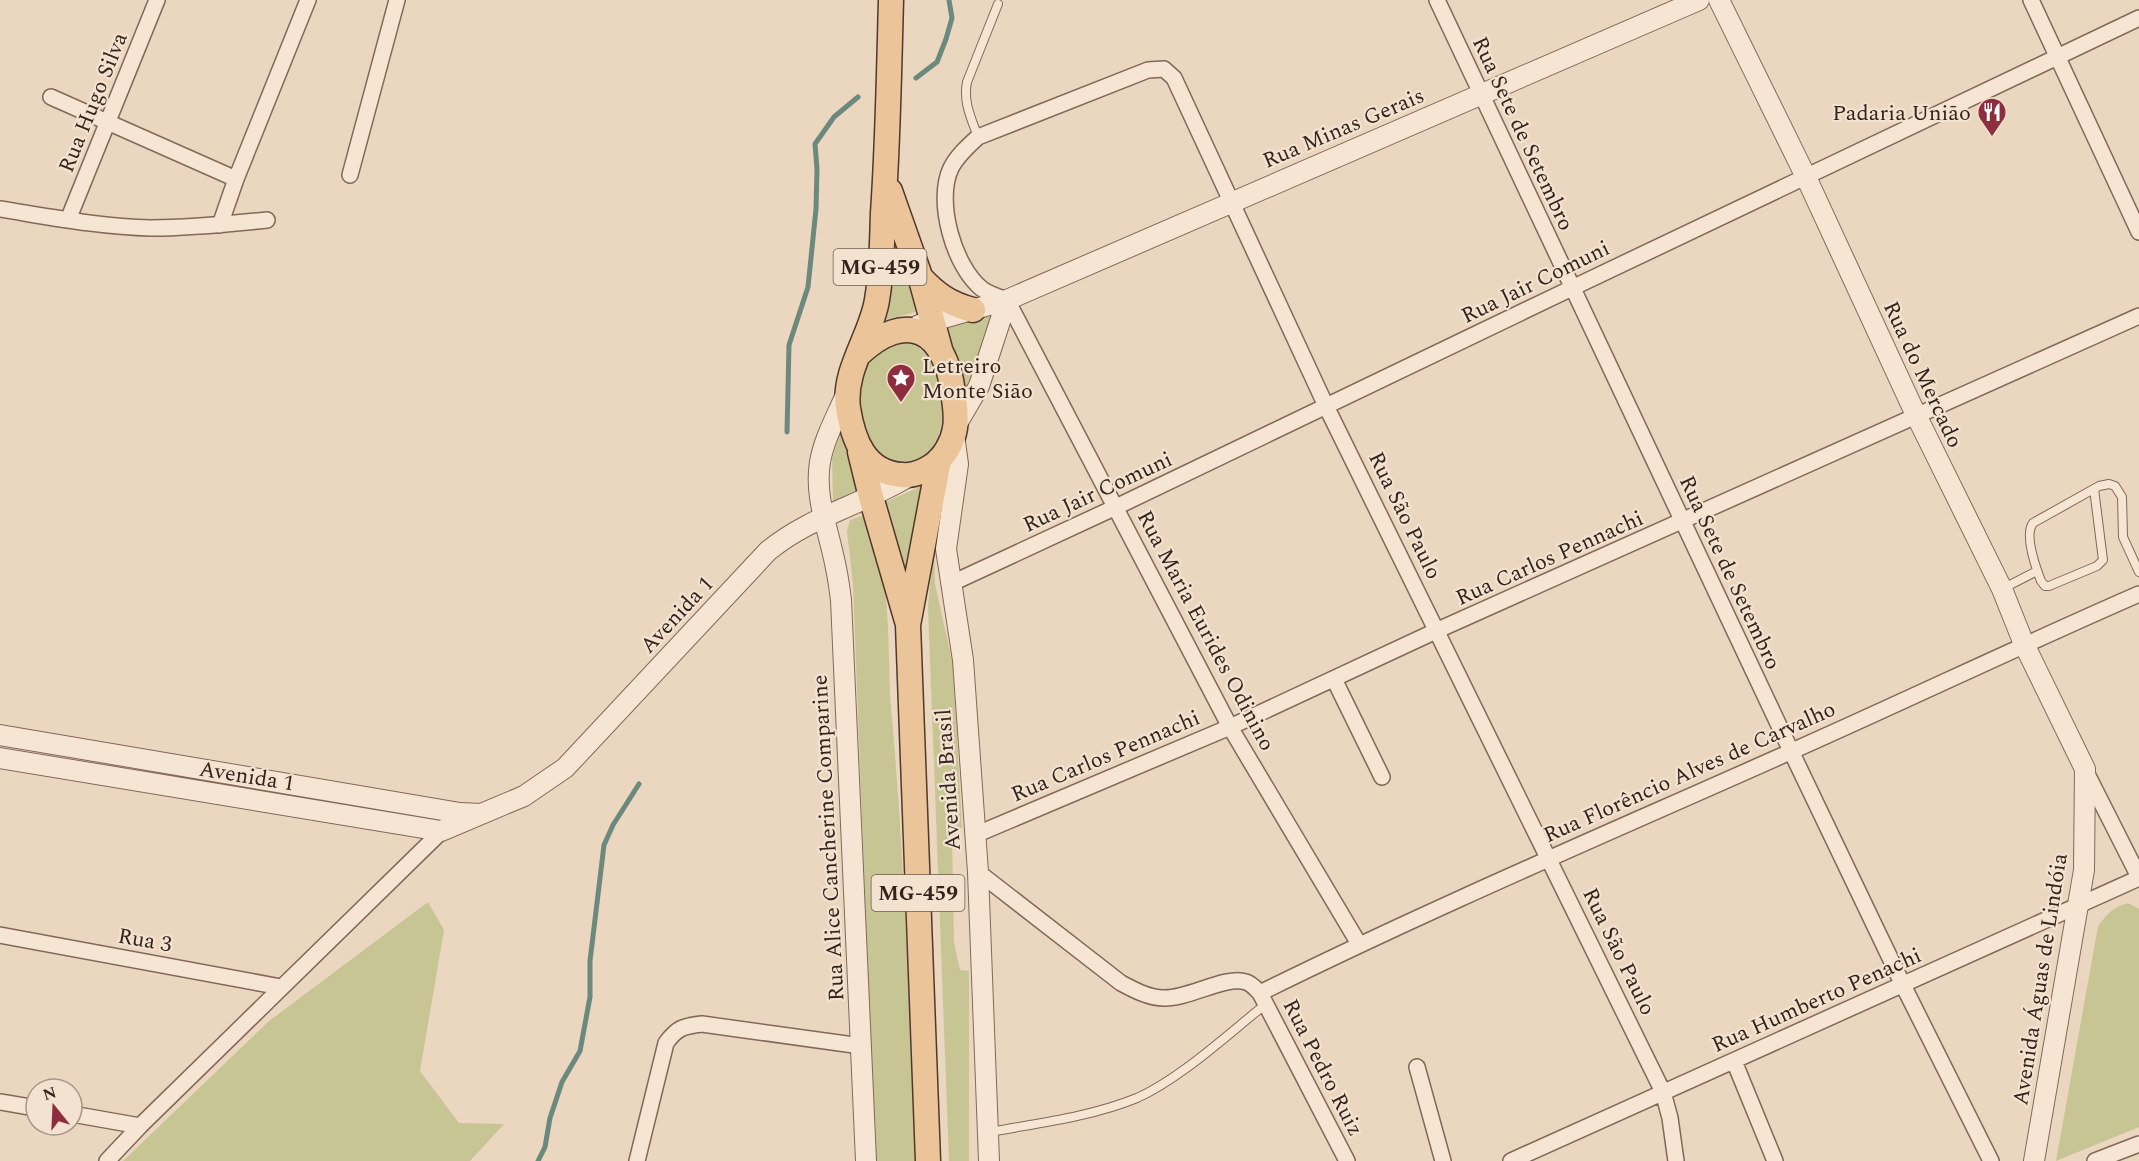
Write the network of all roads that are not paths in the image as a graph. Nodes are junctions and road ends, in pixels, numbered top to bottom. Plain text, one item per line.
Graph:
1 (157, 0) edge
2 (308, 0) edge
3 (397, 0) edge
4 (891, 0) edge
5 (1437, 0) edge
6 (1699, 0) edge
7 (1719, 0) edge
8 (2031, 0) edge
9 (998, 4) dead end
10 (2139, 18) edge
11 (2058, 57) junction
12 (1480, 94) junction
13 (51, 97) dead end
14 (107, 122) junction
15 (978, 137) junction
16 (350, 175) dead end
17 (885, 177) junction
18 (1806, 177) junction
19 (236, 179) junction
20 (1232, 201) junction
21 (0, 209) edge
22 (68, 220) junction
23 (267, 220) dead end
24 (220, 225) junction
25 (2139, 232) edge
26 (920, 276) junction
27 (1572, 288) junction
28 (1007, 300) junction
29 (973, 310) junction
30 (2139, 316) edge
31 (933, 320) junction
32 (906, 329) junction
33 (940, 349) junction
34 (859, 354) junction
35 (848, 389) junction
36 (1326, 406) junction
37 (1916, 416) junction
38 (954, 431) junction
39 (860, 450) junction
40 (939, 460) junction
41 (911, 476) junction
42 (2094, 489) junction
43 (871, 497) junction
44 (1116, 507) junction
45 (823, 516) junction
46 (1682, 522) junction
47 (2037, 571) junction
48 (2139, 572) edge
49 (950, 584) junction
50 (2002, 589) junction
51 (2139, 594) edge
52 (909, 625) junction
53 (1438, 630) junction
54 (2025, 644) junction
55 (1334, 679) junction
56 (1230, 726) junction
57 (0, 735) edge
58 (1791, 751) junction
59 (0, 758) edge
60 (2085, 769) junction
61 (1382, 777) dead end
62 (460, 813) junction
63 (484, 814) junction
64 (441, 831) junction
65 (975, 835) junction
66 (1549, 857) junction
67 (978, 872) junction
68 (2139, 877) edge
69 (2079, 903) junction
70 (0, 935) edge
71 (1359, 944) junction
72 (1903, 985) junction
73 (281, 987) junction
74 (1263, 998) junction
75 (861, 1046) junction
76 (1734, 1061) junction
77 (1417, 1067) dead end
78 (1663, 1092) junction
79 (0, 1102) edge
80 (24, 1106) edge
81 (84, 1116) edge
82 (140, 1126) junction
83 (988, 1132) junction
84 (2139, 1144) edge
85 (107, 1161) edge
86 (637, 1161) edge
87 (866, 1161) edge
88 (928, 1161) edge
89 (989, 1161) edge
90 (1347, 1161) edge
91 (1443, 1161) edge
92 (1512, 1161) edge
93 (1676, 1161) edge
94 (1775, 1161) edge
95 (1991, 1161) edge
96 (2034, 1161) edge
97 (2095, 1161) edge

1 - 14 street, Rua Hugo Silva
2 - 19 street
3 - 16 street
4 - 17 main road, MG-459
5 - 12 street, Rua Sete de Setembro
6 - 12 street, Rua Minas Gerais
7 - 18 street, Rua do Mercado
8 - 11 street
9 - 15 lane
10 - 11 street, Rua Jair Comuni
11 - 18 street, Rua Jair Comuni
11 - 25 street
12 - 20 street, Rua Minas Gerais
12 - 27 street, Rua Sete de Setembro
13 - 14 street
14 - 19 street
14 - 22 street, Rua Hugo Silva
15 - 20 street, Rua São Paulo
15 - 28 street
17 - 26 main road, MG-459
17 - 34 main road, MG-459
18 - 27 street, Rua Jair Comuni
18 - 37 street, Rua do Mercado
19 - 24 street
20 - 28 street, Rua Minas Gerais
20 - 36 street, Rua São Paulo
21 - 22 street
22 - 24 street
23 - 24 street
26 - 29 main road
26 - 31 main road, MG-459
27 - 36 street, Rua Jair Comuni
27 - 46 street, Rua Sete de Setembro
28 - 29 street, Rua Minas Gerais
28 - 38 street
28 - 44 street, Rua Maria Eurides Odinino
29 - 31 street, Rua Minas Gerais
30 - 37 street, Rua Carlos Pennachi
31 - 32 street, Rua Minas Gerais
31 - 33 main road, MG-459
32 - 33 main road
32 - 34 main road
33 - 38 main road, MG-459
34 - 35 main road, MG-459
35 - 39 main road, MG-459
35 - 45 street, Rua Alice Cancherine Comparine
36 - 44 street, Rua Jair Comuni
36 - 53 street, Rua São Paulo
37 - 46 street, Rua Carlos Pennachi
37 - 50 street, Rua do Mercado
38 - 40 main road, MG-459
38 - 49 street, Avenida Brasil
39 - 41 main road, MG-459
39 - 43 main road, MG-459
40 - 41 main road, MG-459
40 - 52 main road, MG-459
41 - 43 street, Avenida 1
42 - 47 lane
42 - 47 lane
42 - 48 lane
43 - 45 street, Avenida 1
43 - 52 main road, MG-459
44 - 49 street, Rua Jair Comuni
44 - 56 street, Rua Maria Eurides Odinino
45 - 63 street, Avenida 1
45 - 75 street, Rua Alice Cancherine Comparine
46 - 53 street, Rua Carlos Pennachi
46 - 58 street, Rua Sete de Setembro
47 - 50 lane
49 - 65 street, Avenida Brasil
50 - 54 street, Rua do Mercado
51 - 54 street, Rua Florêncio Alves de Carvalho
52 - 88 main road, MG-459
53 - 55 street, Rua Carlos Pennachi
53 - 66 street, Rua São Paulo
54 - 58 street, Rua Florêncio Alves de Carvalho
54 - 60 street, Rua do Mercado
55 - 56 street, Rua Carlos Pennachi
55 - 61 street
56 - 65 street, Rua Carlos Pennachi
56 - 71 street, Rua Maria Eurides Odinino
57 - 62 street, Avenida 1
58 - 66 street, Rua Florêncio Alves de Carvalho
58 - 72 street, Rua Sete de Setembro
59 - 64 street, Avenida 1
60 - 68 street
60 - 69 street, Avenida Águas de Lindóia
62 - 63 street, Avenida 1
62 - 64 street
63 - 64 street, Avenida 1
64 - 73 street
65 - 67 street, Avenida Brasil
66 - 71 street, Rua Florêncio Alves de Carvalho
66 - 78 street, Rua São Paulo
67 - 74 street
67 - 83 street, Avenida Brasil
68 - 69 street, Rua Humberto Penachi
69 - 72 street, Rua Humberto Penachi
69 - 96 street, Avenida Águas de Lindóia
70 - 73 street, Rua 3
71 - 74 street, Rua Florêncio Alves de Carvalho
72 - 76 street, Rua Humberto Penachi
72 - 95 street, Rua Sete de Setembro
73 - 82 street
74 - 83 lane
74 - 90 street, Rua Pedro Ruiz
75 - 86 street
75 - 87 street, Rua Alice Cancherine Comparine
76 - 78 street, Rua Humberto Penachi
76 - 94 street
77 - 91 street
78 - 92 street, Rua Humberto Penachi
78 - 93 street, Rua São Paulo
79 - 80 street
81 - 82 street
82 - 85 street
83 - 89 street, Avenida Brasil
84 - 97 street

